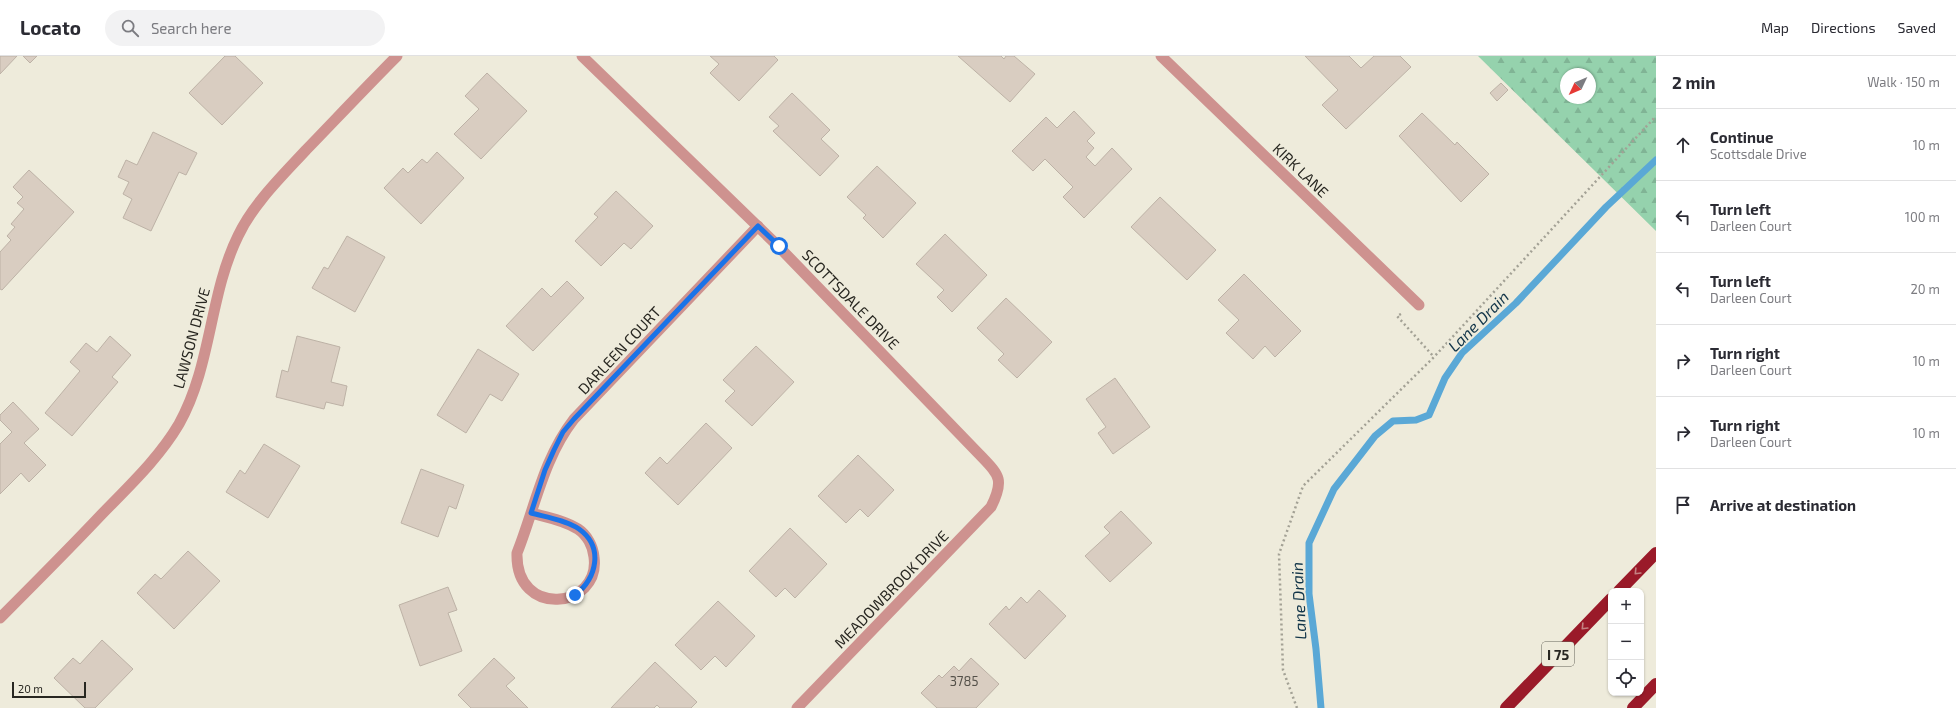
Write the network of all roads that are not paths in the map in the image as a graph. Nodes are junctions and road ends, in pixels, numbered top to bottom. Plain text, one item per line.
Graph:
1 (397, 56) edge
2 (582, 56) edge
3 (1161, 56) edge
4 (758, 226) junction
5 (1419, 305) road end
6 (1000, 488) joint
7 (531, 513) junction
8 (1656, 553) edge
9 (1622, 588) edge
10 (1608, 602) edge
11 (0, 618) edge
12 (1656, 684) edge
13 (797, 708) edge
14 (1506, 708) edge
15 (1633, 708) edge

1 - 11 street, LAWSON DRIVE
2 - 4 street, SCOTTSDALE DRIVE
3 - 5 street, KIRK LANE
4 - 6 street, SCOTTSDALE DRIVE
4 - 7 street, DARLEEN COURT
6 - 13 street, MEADOWBROOK DRIVE
7 - 7 street, DARLEEN COURT
8 -> 9 highway
10 -> 14 highway, I 75
12 - 15 highway

